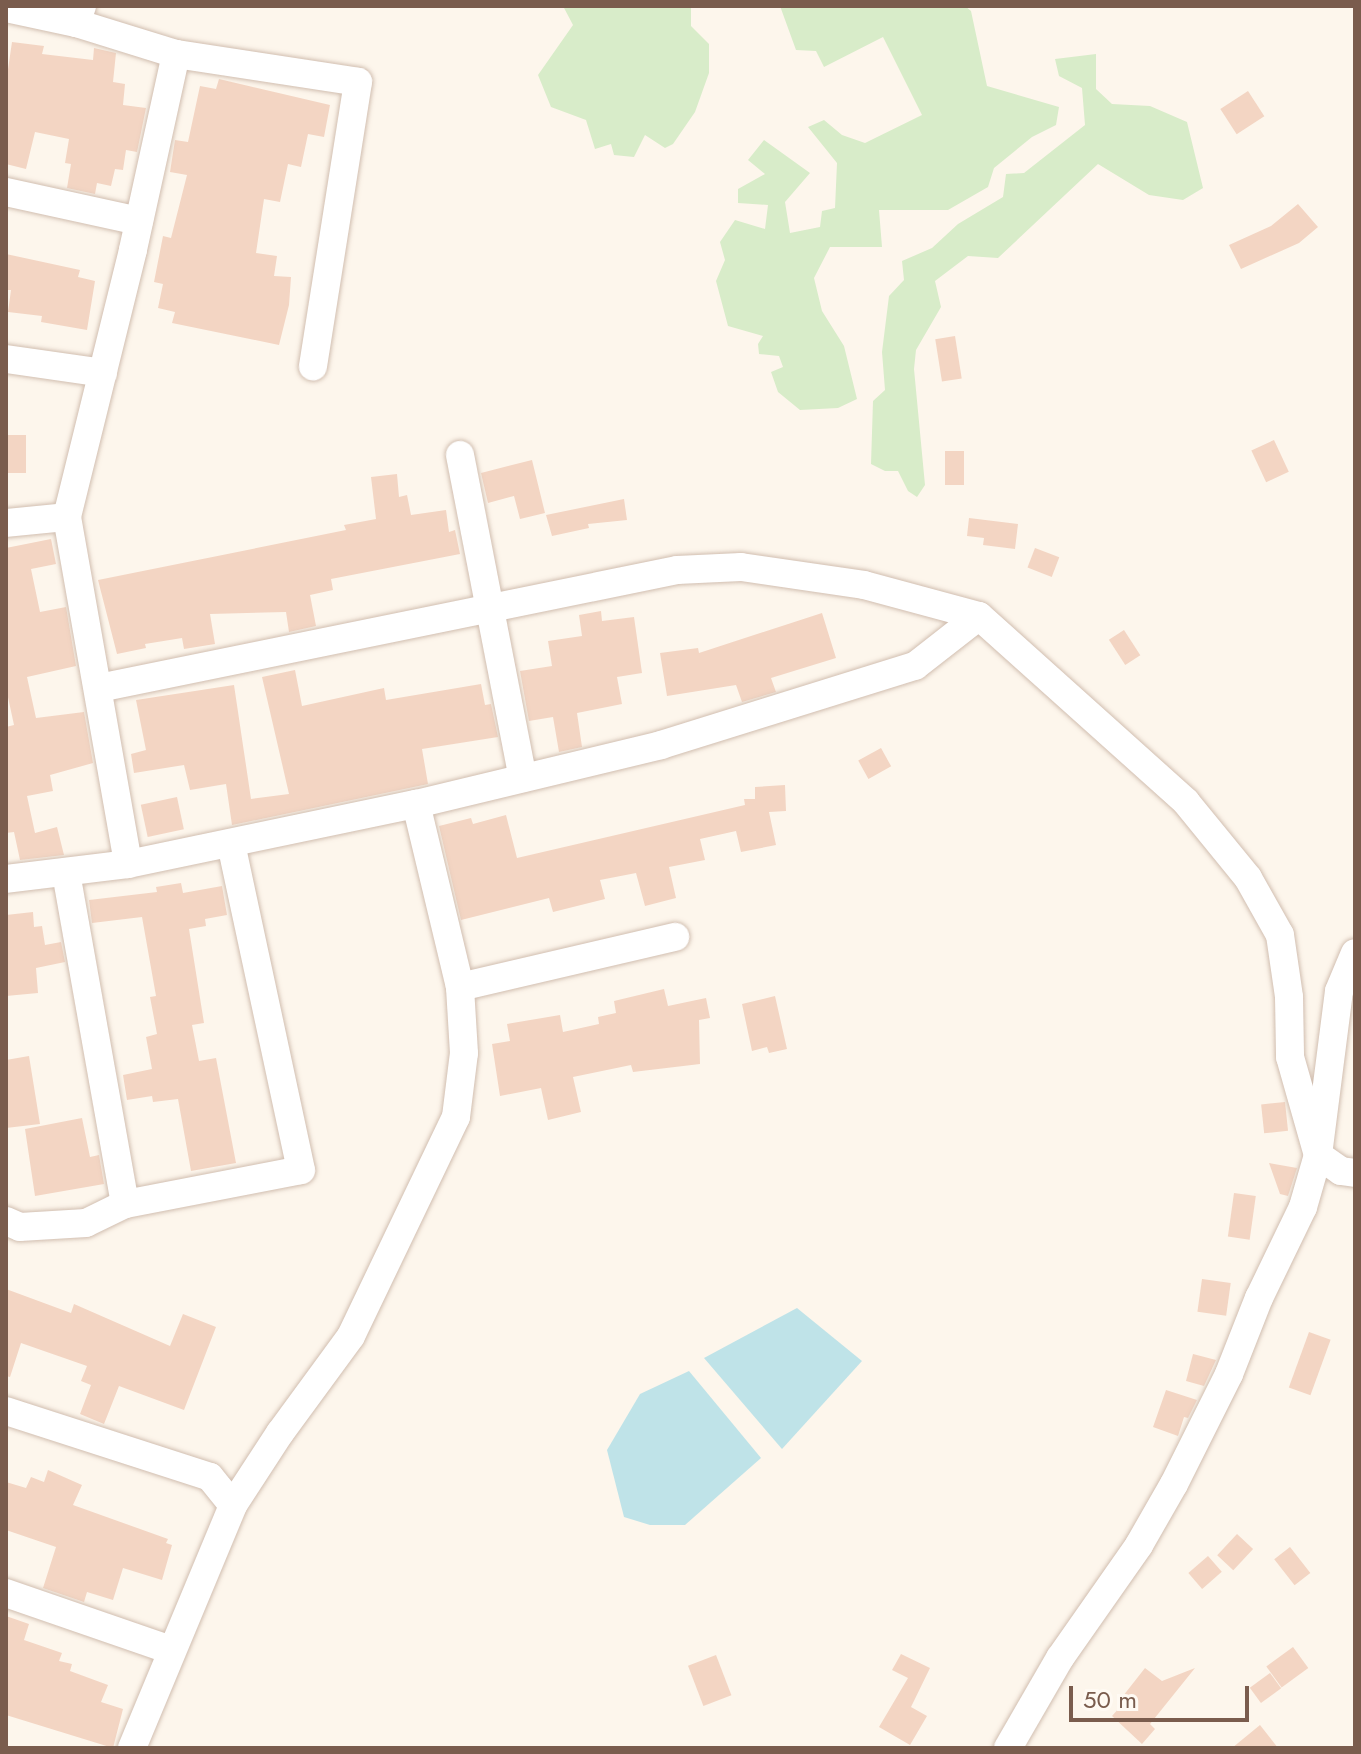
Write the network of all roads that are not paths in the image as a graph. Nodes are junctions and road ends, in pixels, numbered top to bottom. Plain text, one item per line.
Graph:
1 (6, 8) edge
2 (79, 15) edge
3 (176, 54) junction
4 (6, 192) edge
5 (139, 221) junction
6 (6, 359) edge
7 (313, 366) dead end
8 (103, 373) junction
9 (460, 455) dead end
10 (67, 517) junction
11 (6, 523) edge
12 (489, 609) junction
13 (979, 616) junction
14 (99, 688) junction
15 (523, 778) junction
16 (416, 804) junction
17 (231, 843) junction
18 (128, 864) junction
19 (66, 872) junction
20 (6, 879) edge
21 (675, 937) dead end
22 (1355, 953) edge
23 (460, 987) junction
24 (1318, 1155) junction
25 (1355, 1173) edge
26 (125, 1204) junction
27 (6, 1221) edge
28 (6, 1411) edge
29 (233, 1505) junction
30 (6, 1593) edge
31 (171, 1650) junction
32 (132, 1748) edge
33 (1008, 1748) edge

1 - 2 street
2 - 3 street
3 - 5 street
3 - 7 street
4 - 5 street
5 - 8 street
6 - 8 street
8 - 10 street
9 - 12 street
10 - 11 street
10 - 14 street
12 - 13 street
12 - 14 street
12 - 15 street
13 - 15 street
13 - 24 street
14 - 18 street
15 - 16 street
16 - 17 street
16 - 23 street
17 - 18 street
17 - 26 street
18 - 19 street
19 - 20 street
19 - 26 street
21 - 23 street
22 - 24 street
23 - 29 street
24 - 25 street
24 - 33 street
26 - 27 street
28 - 29 street
29 - 31 street
30 - 31 street
31 - 32 street

